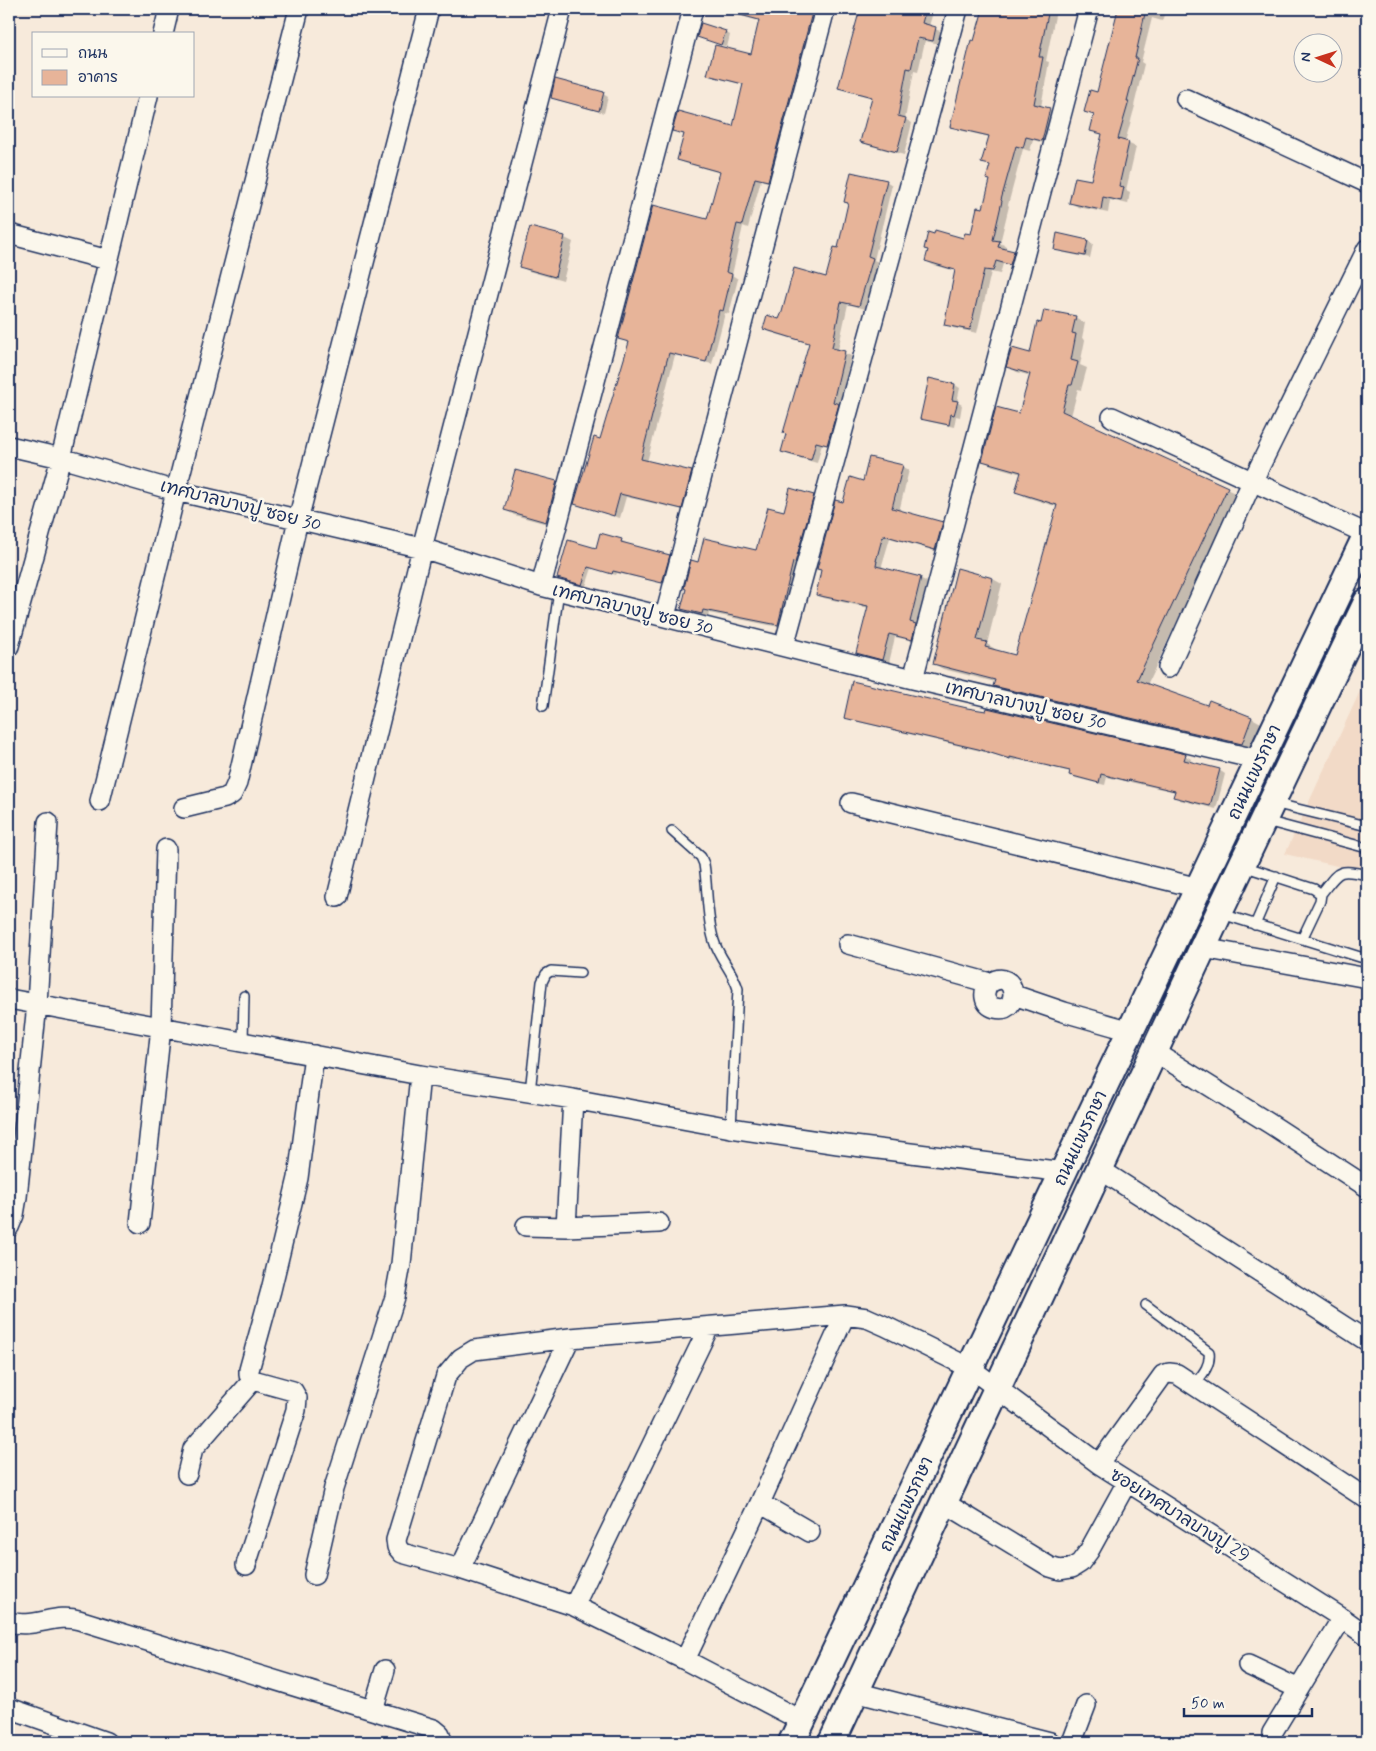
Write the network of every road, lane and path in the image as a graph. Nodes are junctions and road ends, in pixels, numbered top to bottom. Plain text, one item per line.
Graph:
1 (170, 9) edge
2 (299, 9) edge
3 (429, 9) edge
4 (562, 9) edge
5 (693, 9) edge
6 (825, 9) edge
7 (958, 9) edge
8 (1089, 9) edge
9 (164, 32) edge
10 (148, 98) edge
11 (1186, 100) dead end
12 (1367, 183) edge
13 (9, 234) edge
14 (1367, 249) edge
15 (108, 260) junction
16 (1112, 417) dead end
17 (9, 446) edge
18 (61, 458) junction
19 (1252, 482) junction
20 (176, 490) junction
21 (298, 520) junction
22 (1367, 534) edge
23 (422, 548) junction
24 (541, 586) junction
25 (559, 590) junction
26 (1367, 602) edge
27 (665, 616) junction
28 (9, 646) edge
29 (784, 646) junction
30 (1168, 668) dead end
31 (913, 679) junction
32 (543, 706) dead end
33 (1260, 760) junction
34 (100, 801) dead end
35 (851, 803) dead end
36 (184, 808) dead end
37 (1268, 812) junction
38 (48, 822) dead end
39 (1367, 826) edge
40 (672, 832) dead end
41 (1367, 848) edge
42 (166, 849) dead end
43 (1243, 866) junction
44 (1367, 875) edge
45 (1276, 876) junction
46 (1199, 888) junction
47 (1321, 894) junction
48 (337, 897) dead end
49 (1219, 913) junction
50 (1255, 925) junction
51 (1302, 940) junction
52 (848, 944) dead end
53 (1203, 948) junction
54 (1367, 958) edge
55 (580, 973) dead end
56 (1362, 977) dead end
57 (244, 996) dead end
58 (9, 999) edge
59 (37, 1004) junction
60 (160, 1027) junction
61 (1131, 1030) junction
62 (243, 1042) junction
63 (1154, 1052) junction
64 (314, 1055) junction
65 (420, 1075) junction
66 (530, 1092) junction
67 (573, 1099) junction
68 (731, 1128) junction
69 (1101, 1170) junction
70 (1064, 1172) junction
71 (1367, 1187) edge
72 (140, 1223) dead end
73 (658, 1223) dead end
74 (526, 1226) dead end
75 (566, 1227) junction
76 (9, 1228) edge
77 (1146, 1305) dead end
78 (845, 1315) junction
79 (709, 1327) junction
80 (570, 1338) junction
81 (1367, 1341) edge
82 (970, 1368) junction
83 (253, 1380) junction
84 (1194, 1385) junction
85 (998, 1388) junction
86 (1099, 1464) junction
87 (187, 1474) dead end
88 (1127, 1482) junction
89 (1367, 1499) edge
90 (760, 1503) junction
91 (945, 1504) junction
92 (810, 1532) dead end
93 (246, 1565) dead end
94 (460, 1569) junction
95 (314, 1575) dead end
96 (574, 1606) junction
97 (1342, 1618) junction
98 (9, 1622) edge
99 (1367, 1636) edge
100 (685, 1660) junction
101 (1248, 1665) dead end
102 (385, 1670) dead end
103 (1299, 1689) junction
104 (855, 1692) junction
105 (1086, 1705) dead end
106 (9, 1708) edge
107 (373, 1710) junction
108 (797, 1732) edge
109 (1272, 1733) dead end
110 (106, 1742) edge
111 (442, 1742) edge
112 (832, 1742) edge
113 (1050, 1742) edge
114 (1072, 1742) edge

1 - 9 street
2 - 20 street
3 - 21 street
4 - 23 street
5 - 24 street
6 - 27 street
7 - 29 street
8 - 31 street
10 - 15 street
11 - 12 street
13 - 15 street
14 - 19 street
15 - 18 street
16 - 19 street
17 - 18 street, เทศบาลบางปู ซอย 30
18 - 20 street, เทศบาลบางปู ซอย 30
18 - 28 street
19 - 22 street
19 - 30 street
20 - 21 street, เทศบาลบางปู ซอย 30
20 - 34 street
21 - 23 street, เทศบาลบางปู ซอย 30
21 - 36 street
22 - 33 main road, ถนนแพรกษา
23 - 24 street, เทศบาลบางปู ซอย 30
23 - 48 street
24 - 25 street, เทศบาลบางปู ซอย 30
25 - 27 street, เทศบาลบางปู ซอย 30
25 - 32 lane
26 - 37 main road, ถนนแพรกษา
27 - 29 street, เทศบาลบางปู ซอย 30
29 - 31 street, เทศบาลบางปู ซอย 30
31 - 33 street, เทศบาลบางปู ซอย 30
33 - 46 main road, ถนนแพรกษา
35 - 46 street
37 - 39 lane
37 - 41 lane
37 - 43 main road, ถนนแพรกษา
38 - 59 street
40 - 68 lane
42 - 60 street
43 - 45 lane
43 - 49 main road, ถนนแพรกษา
44 - 47 lane
45 - 47 lane
45 - 50 lane
46 - 61 main road, ถนนแพรกษา
47 - 51 lane
49 - 50 lane
49 - 53 main road, ถนนแพรกษา
50 - 51 lane
51 - 54 lane
52 - 61 street
53 - 56 street
53 - 63 main road, ถนนแพรกษา
55 - 66 lane
57 - 62 lane
58 - 59 street
59 - 60 street
59 - 76 street
60 - 62 street
60 - 72 street
61 - 70 main road, ถนนแพรกษา
62 - 64 street
63 - 69 main road, ถนนแพรกษา
63 - 71 street
64 - 65 street
64 - 83 street
65 - 66 street
65 - 95 street
66 - 67 street
67 - 68 street
67 - 75 street
68 - 70 street
69 - 81 street
69 - 85 main road, ถนนแพรกษา
70 - 82 main road, ถนนแพรกษา
73 - 75 street
74 - 75 street
77 - 84 lane
78 - 79 street, ซอยเทศบาลบางปู 29
78 - 82 street, ซอยเทศบาลบางปู 29
78 - 90 street
79 - 80 street, ซอยเทศบาลบางปู 29
79 - 96 street
80 - 94 street
80 - 94 street, ซอยเทศบาลบางปู 29
82 - 85 street, ซอยเทศบาลบางปู 29
82 - 108 main road, ถนนแพรกษา
83 - 87 street
83 - 93 street
84 - 86 street
84 - 89 street
85 - 86 street, ซอยเทศบาลบางปู 29
85 - 91 main road, ถนนแพรกษา
86 - 88 street, ซอยเทศบาลบางปู 29
88 - 91 street
88 - 97 street, ซอยเทศบาลบางปู 29
90 - 92 street
90 - 100 street
91 - 104 main road, ถนนแพรกษา
94 - 96 street, ซอยเทศบาลบางปู 29
96 - 100 street, ซอยเทศบาลบางปู 29
97 - 99 street, ซอยเทศบาลบางปู 29
97 - 103 street
98 - 107 street
100 - 108 street, ซอยเทศบาลบางปู 29
101 - 103 street
102 - 107 street
103 - 109 street
104 - 112 main road, ถนนแพรกษา
104 - 113 street
105 - 114 street
106 - 110 street
107 - 111 street

